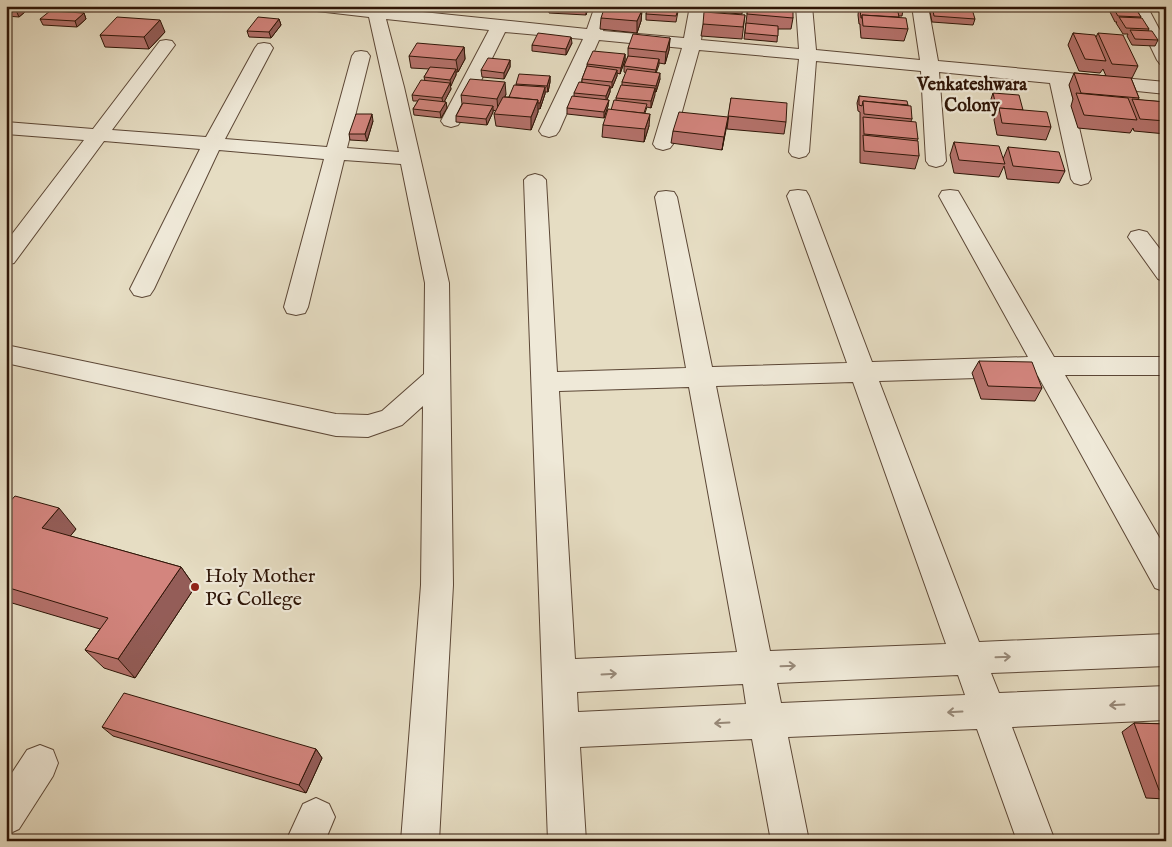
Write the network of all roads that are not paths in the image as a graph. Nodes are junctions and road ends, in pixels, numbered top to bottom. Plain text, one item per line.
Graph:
1 (317, 6) edge
2 (603, 6) edge
3 (698, 6) edge
4 (804, 6) edge
5 (920, 6) edge
6 (1139, 6) edge
7 (375, 9) edge
8 (498, 26) junction
9 (593, 35) junction
10 (166, 44) dead end
11 (692, 44) junction
12 (264, 48) dead end
13 (808, 55) junction
14 (361, 56) dead end
15 (1166, 60) edge
16 (930, 66) junction
17 (1058, 78) junction
18 (1166, 88) edge
19 (451, 121) dead end
20 (6, 128) edge
21 (549, 131) dead end
22 (97, 135) junction
23 (212, 144) junction
24 (663, 144) dead end
25 (799, 152) dead end
26 (336, 153) junction
27 (410, 159) junction
28 (936, 161) dead end
29 (535, 180) dead end
30 (1081, 180) dead end
31 (798, 196) dead end
32 (950, 196) dead end
33 (666, 197) dead end
34 (1139, 238) dead end
35 (6, 258) edge
36 (1166, 274) edge
37 (142, 289) dead end
38 (296, 308) dead end
39 (6, 354) edge
40 (1046, 366) junction
41 (1166, 366) edge
42 (864, 372) junction
43 (437, 378) junction
44 (700, 378) junction
45 (545, 382) junction
46 (1166, 578) edge
47 (1166, 650) edge
48 (969, 659) junction
49 (756, 668) junction
50 (560, 676) junction
51 (1166, 703) edge
52 (989, 711) junction
53 (767, 721) junction
54 (562, 730) junction
55 (40, 762) dead end
56 (6, 816) edge
57 (420, 841) edge
58 (567, 841) edge
59 (790, 841) edge
60 (1036, 841) edge

1 - 7 street
2 - 9 street
3 - 11 street
4 - 13 street
5 - 16 street
6 - 15 street
7 - 8 street
7 - 27 street
8 - 9 street
8 - 19 street
9 - 11 street
9 - 21 street
10 - 22 street
11 - 13 street
11 - 24 street
12 - 23 street
13 - 16 street
13 - 25 street
14 - 26 street
16 - 17 street
16 - 28 street
17 - 18 street
17 - 30 street
20 - 22 street
22 - 23 street
22 - 35 street
23 - 26 street
23 - 37 street
26 - 27 street
26 - 38 street
27 - 43 street
29 - 45 street
31 - 42 street
32 - 40 street
33 - 44 street
34 - 36 street
39 - 43 street
40 - 41 street
40 - 42 street
40 - 46 street
42 - 44 street
42 - 48 street
43 - 57 street
44 - 45 street
44 - 49 street
45 - 50 street
48 -> 47 street
49 -> 48 street
48 - 52 street
50 -> 49 street
49 - 53 street
50 - 54 street
51 -> 52 street
52 -> 53 street
52 - 60 street
53 -> 54 street
53 - 59 street
54 - 58 street
55 - 56 street

